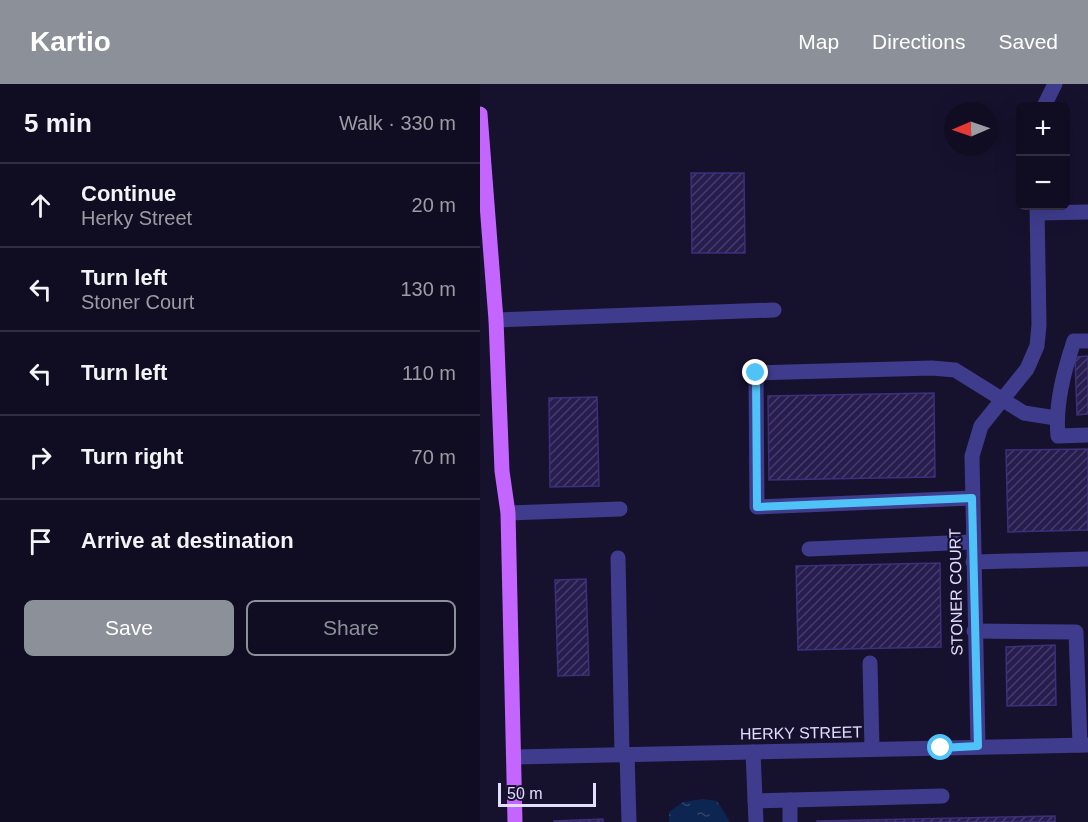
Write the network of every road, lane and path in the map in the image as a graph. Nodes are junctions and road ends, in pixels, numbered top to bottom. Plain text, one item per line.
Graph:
1 (480, 114) edge
2 (1037, 210) edge
3 (1054, 210) edge
4 (1088, 212) edge
5 (774, 310) dead end
6 (496, 320) junction
7 (1088, 341) edge
8 (1003, 399) junction
9 (1056, 418) junction
10 (1088, 435) edge
11 (972, 498) junction
12 (620, 509) dead end
13 (508, 513) junction
14 (972, 542) junction
15 (809, 549) dead end
16 (618, 558) dead end
17 (1088, 559) edge
18 (973, 562) junction
19 (974, 631) junction
20 (870, 663) dead end
21 (1084, 745) edge
22 (978, 746) junction
23 (872, 749) junction
24 (753, 752) junction
25 (625, 754) junction
26 (514, 757) junction
27 (942, 796) dead end
28 (789, 800) junction
29 (755, 801) junction
30 (515, 822) edge
31 (629, 822) edge
32 (756, 822) edge
33 (790, 822) edge

1 - 6 main road
2 - 8 street, STONER COURT
3 - 4 street
5 - 6 street
6 - 13 main road
7 - 9 street
8 - 9 street
8 - 11 street, STONER COURT
8 - 11 street
9 - 10 street
11 - 14 street, STONER COURT
12 - 13 street
13 - 26 main road
14 - 15 street
14 - 18 street, STONER COURT
16 - 25 street
17 - 18 street
18 - 19 street, STONER COURT
19 - 21 street
19 - 22 street, STONER COURT
20 - 23 street
21 - 22 street, HERKY STREET
22 - 23 street, HERKY STREET
23 - 24 street, HERKY STREET
24 - 25 street, HERKY STREET
24 - 29 street
25 - 26 street, HERKY STREET
25 - 31 street
26 - 30 main road
27 - 28 street
28 - 29 street
28 - 33 street
29 - 32 street

